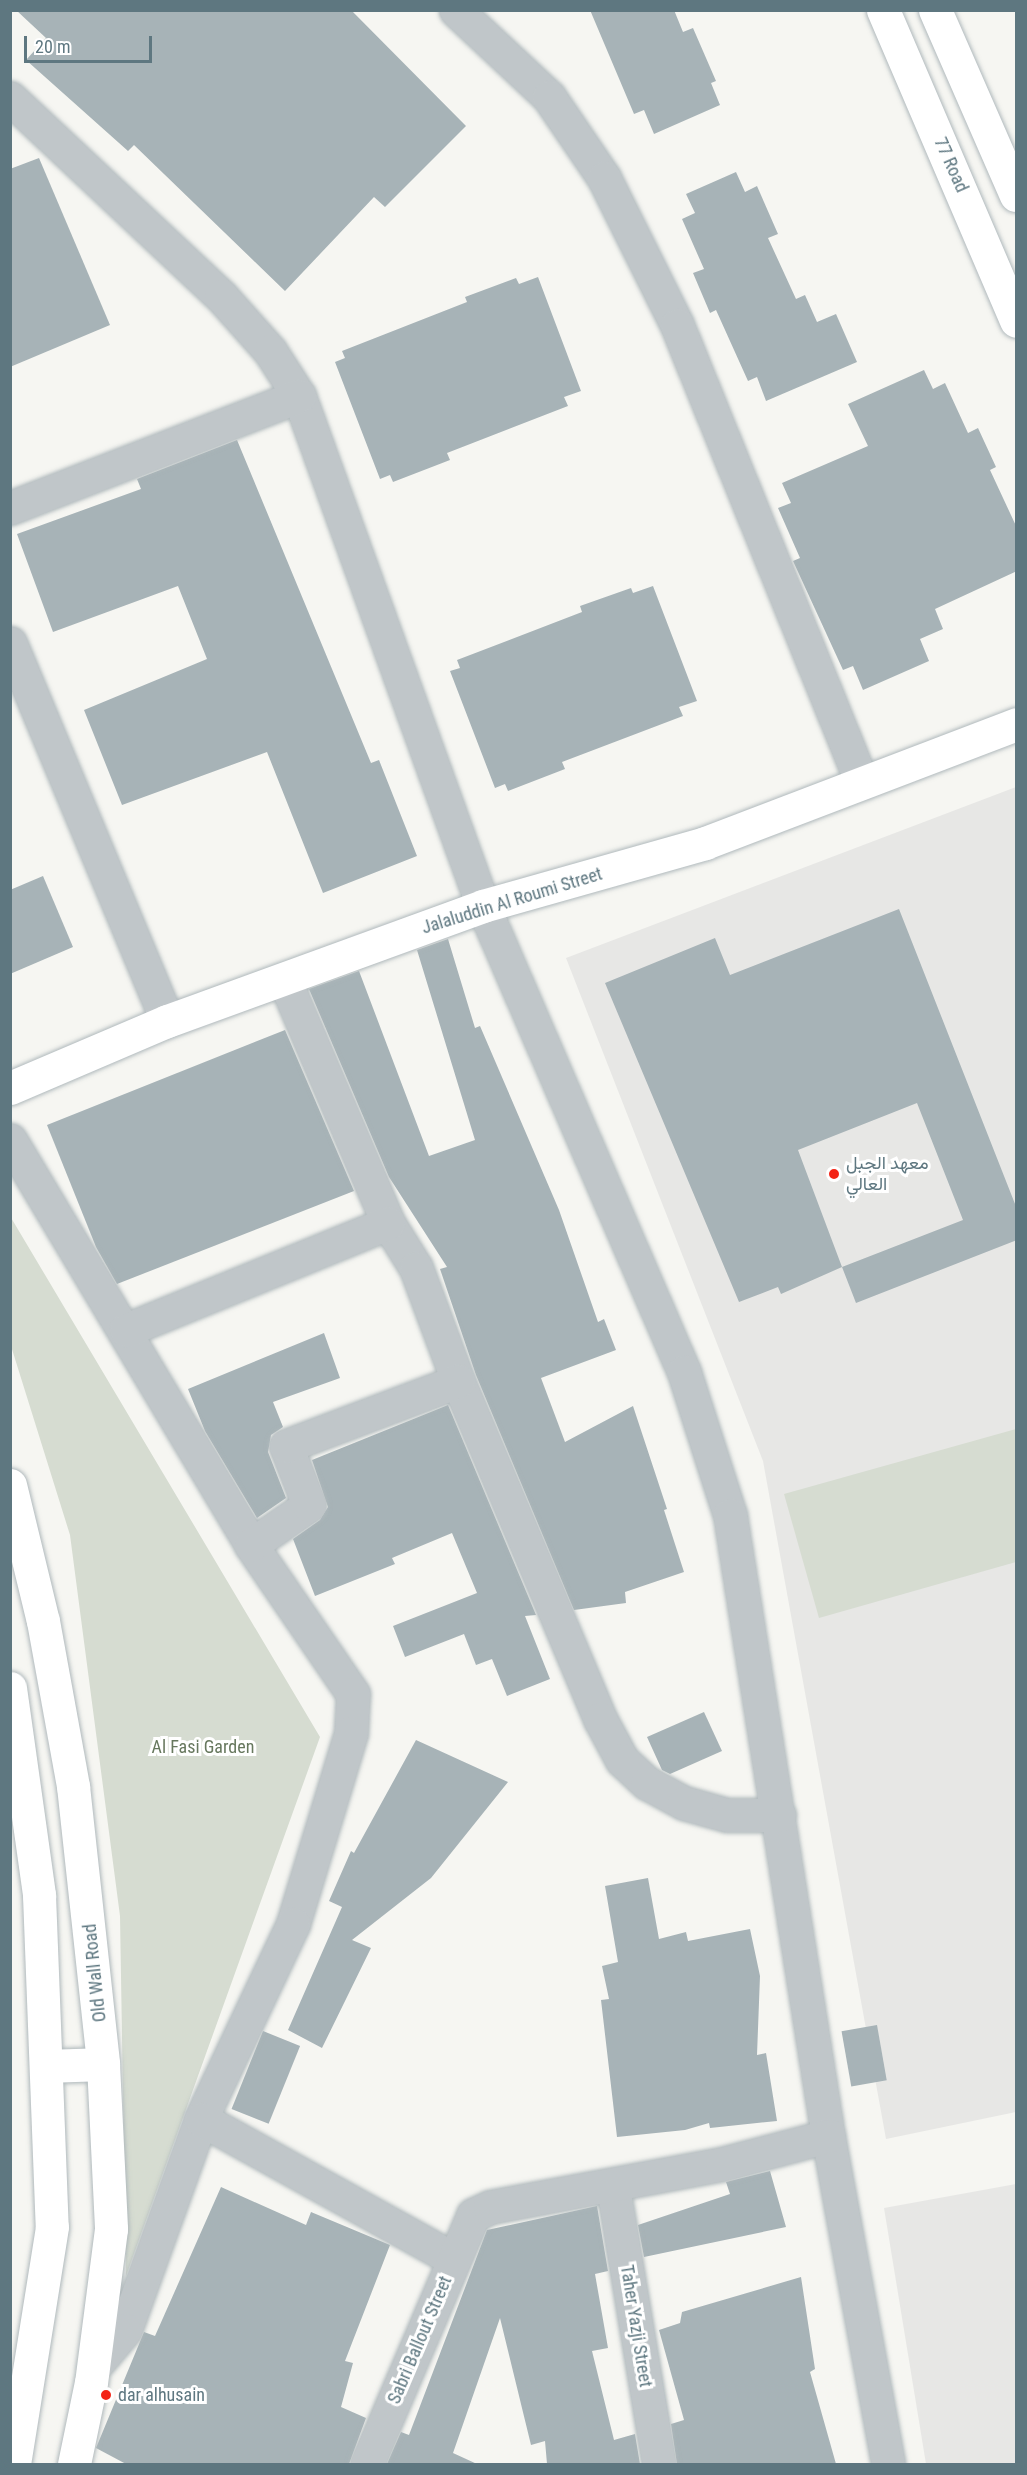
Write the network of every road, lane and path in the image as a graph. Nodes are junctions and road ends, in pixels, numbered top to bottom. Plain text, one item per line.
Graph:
1 (456, 10) edge
2 (884, 10) edge
3 (935, 10) edge
4 (10, 98) edge
5 (1017, 195) edge
6 (1017, 321) edge
7 (299, 396) junction
8 (10, 508) edge
9 (10, 643) edge
10 (1017, 724) edge
11 (862, 783) junction
12 (483, 906) junction
13 (284, 980) junction
14 (167, 1021) junction
15 (10, 1088) edge
16 (10, 1140) edge
17 (388, 1223) junction
18 (126, 1330) junction
19 (458, 1381) junction
20 (10, 1485) edge
21 (251, 1545) junction
22 (10, 1688) edge
23 (779, 1815) junction
24 (103, 2064) junction
25 (47, 2066) junction
26 (201, 2119) junction
27 (828, 2136) junction
28 (613, 2187) junction
29 (454, 2259) junction
30 (93, 2368) junction
31 (14, 2464) edge
32 (74, 2464) edge
33 (367, 2464) edge
34 (659, 2464) edge
35 (888, 2464) edge

1 - 11 street
2 - 6 main road, 77 Road
3 - 5 main road
4 - 7 street
7 - 8 street
7 - 12 street
9 - 14 street
10 - 11 main road, Jalaluddin Al Roumi Street
11 - 12 main road, Jalaluddin Al Roumi Street
12 - 13 main road, Jalaluddin Al Roumi Street
12 - 23 street
13 - 14 main road, Jalaluddin Al Roumi Street
13 - 17 street
14 - 15 main road, Jalaluddin Al Roumi Street
16 - 18 street
17 - 18 street
17 - 19 street
18 - 21 street
19 - 21 street
19 - 23 street
20 - 24 main road, Old Wall Road
21 - 26 street
22 - 25 main road
23 - 27 street
24 - 25 main road
24 - 30 main road, Old Wall Road
25 - 31 main road
26 - 29 street
26 - 30 street
27 - 28 street
27 - 35 street
28 - 29 street, Sabri Ballout Street
28 - 34 street, Taher Yazji Street
29 - 33 street, Sabri Ballout Street
30 - 32 main road, Old Wall Road

